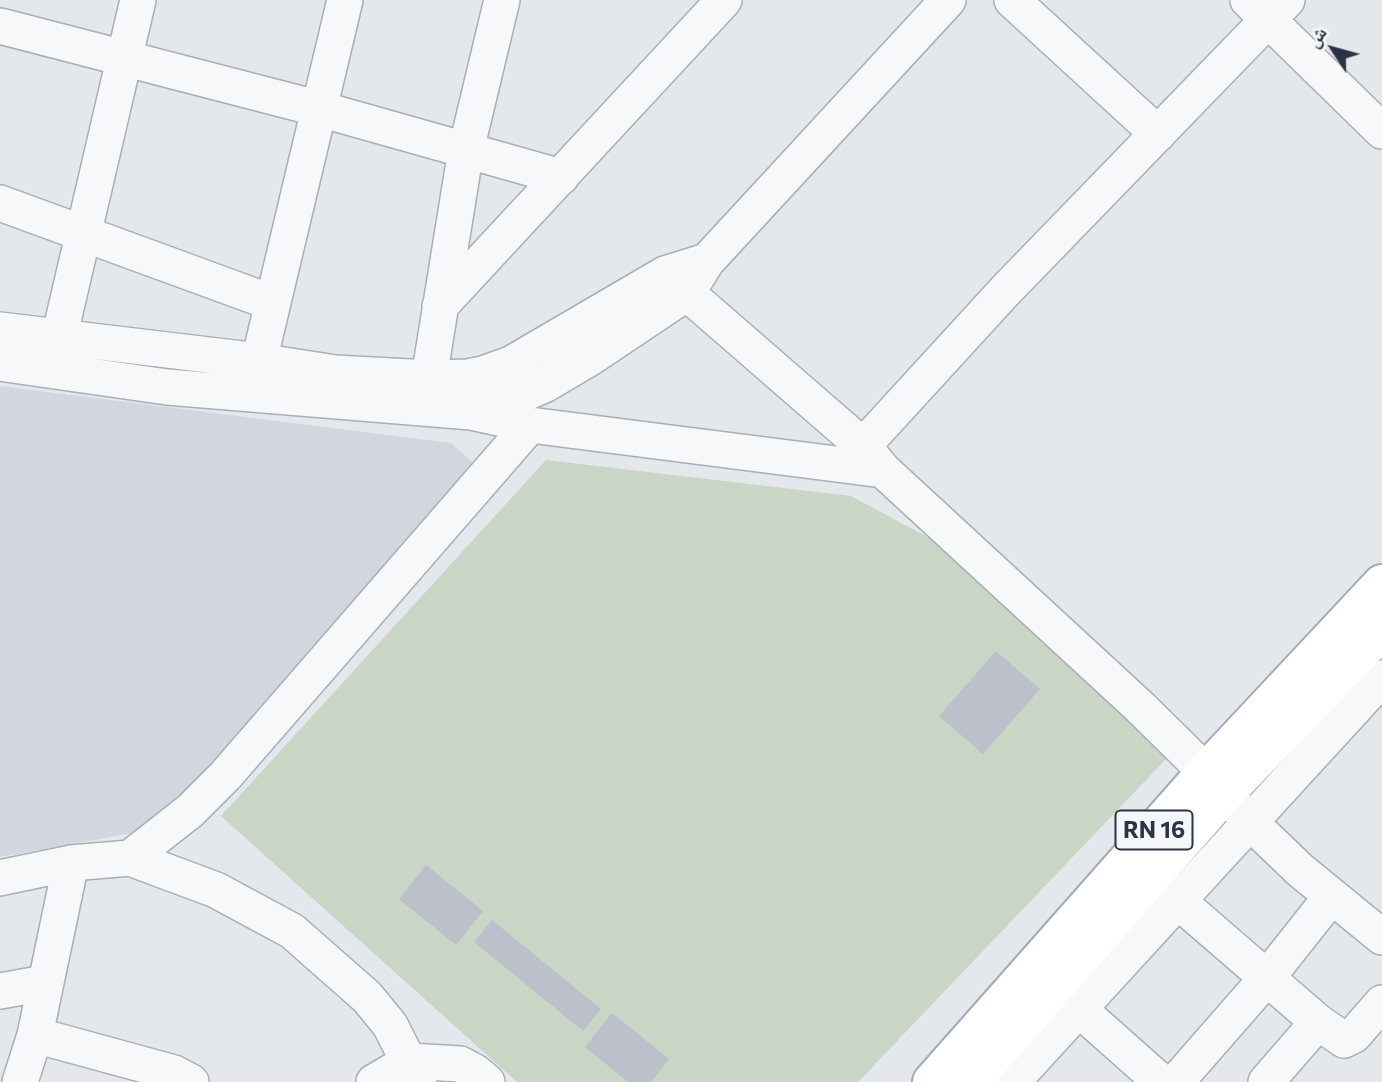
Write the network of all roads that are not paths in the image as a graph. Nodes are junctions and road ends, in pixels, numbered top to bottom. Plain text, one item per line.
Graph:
1 (138, 0) edge
2 (345, 0) edge
3 (502, 0) edge
4 (724, 0) edge
5 (1012, 0) edge
6 (930, 6) edge
7 (1268, 6) edge
8 (0, 26) edge
9 (124, 60) junction
10 (320, 109) junction
11 (1382, 131) edge
12 (1158, 134) junction
13 (466, 150) junction
14 (561, 177) junction
15 (0, 203) edge
16 (84, 234) junction
17 (676, 283) junction
18 (273, 303) junction
19 (440, 306) junction
20 (0, 330) edge
21 (59, 338) junction
22 (259, 362) junction
23 (0, 363) edge
24 (429, 378) junction
25 (471, 412) junction
26 (530, 425) junction
27 (873, 458) junction
28 (1382, 584) edge
29 (1382, 630) edge
30 (1326, 666) junction
31 (1382, 678) edge
32 (1227, 796) junction
33 (130, 858) junction
34 (71, 863) junction
35 (0, 878) edge
36 (1331, 897) junction
37 (1178, 901) junction
38 (1382, 937) edge
39 (1266, 979) junction
40 (45, 983) junction
41 (0, 991) edge
42 (1067, 999) junction
43 (1382, 1003) edge
44 (1318, 1022) junction
45 (35, 1035) junction
46 (414, 1071) edge
47 (15, 1076) edge
48 (191, 1082) edge
49 (374, 1082) edge
50 (487, 1082) edge
51 (932, 1082) edge
52 (971, 1082) edge
53 (1012, 1082) edge
54 (1161, 1082) edge
55 (1176, 1082) edge
56 (1266, 1082) edge

1 - 9 street
2 - 10 street
3 - 13 street
4 - 14 street
5 - 12 street
6 - 17 street
7 - 11 street
7 - 12 street
8 - 9 street
9 - 10 street
9 - 16 street
10 - 13 street
10 - 18 street
12 - 27 street
13 - 14 street
13 - 19 street
14 - 19 street
15 - 16 street
16 - 18 street
16 - 21 street
17 - 24 street
17 - 25 street
17 - 27 street
18 - 22 street
19 - 24 street
20 - 21 street
21 - 22 street
22 - 24 street
23 - 25 street
25 - 26 street
26 - 27 street
26 - 33 street
27 - 32 street
28 - 30 main road, RN 16
29 - 30 main road, RN 16
30 - 32 main road, RN 16
31 - 32 street
32 - 36 street
32 - 37 street
32 - 42 main road, RN 16
32 - 51 main road, RN 16
33 - 34 street
33 - 46 street
34 - 35 street
34 - 40 street
36 - 38 street
36 - 39 street
37 - 39 street
37 - 42 street
39 - 44 street
39 - 55 street
40 - 41 street
40 - 45 street
42 - 52 main road, RN 16
42 - 53 street
42 - 54 street
43 - 44 street
44 - 56 street
45 - 47 street
45 - 48 street
46 - 49 street
46 - 50 street

